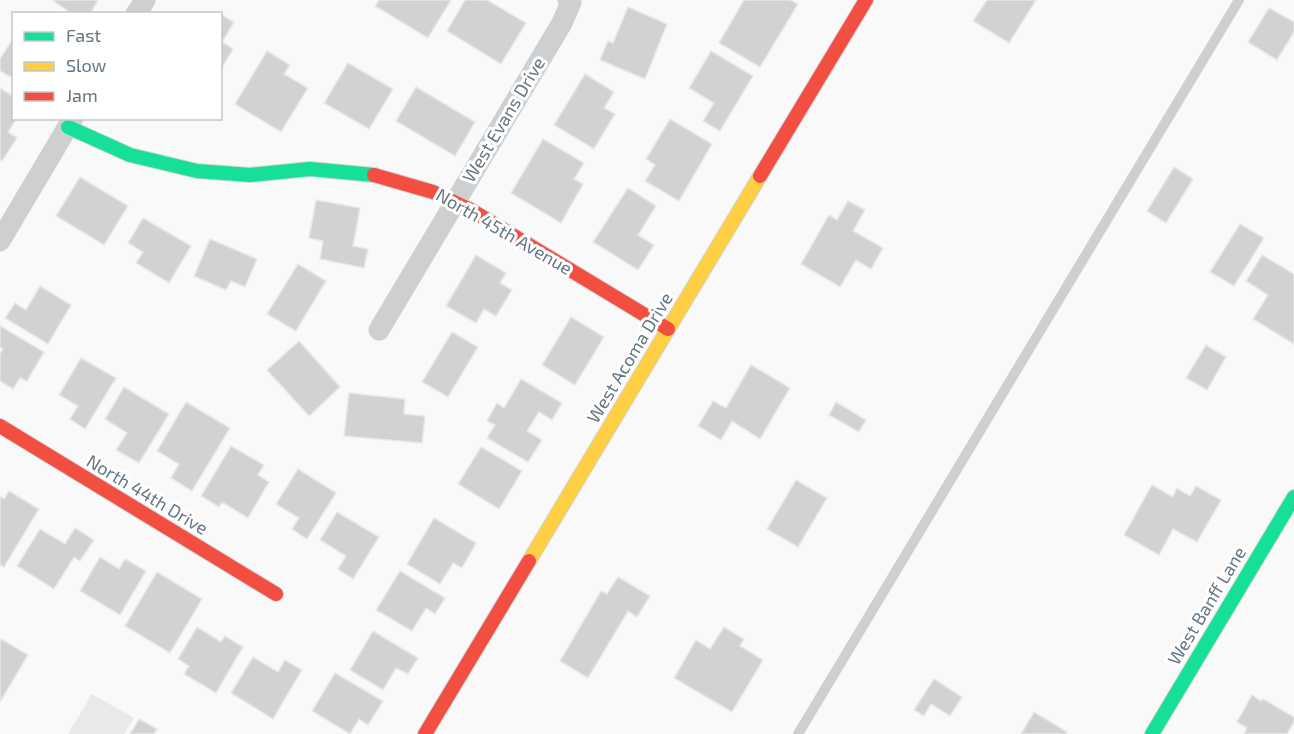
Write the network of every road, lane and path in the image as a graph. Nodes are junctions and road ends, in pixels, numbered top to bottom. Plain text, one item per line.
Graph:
1 (866, 0) edge
2 (1239, 0) edge
3 (569, 1) edge
4 (70, 123) edge
5 (455, 201) junction
6 (0, 241) edge
7 (668, 329) junction
8 (379, 330) dead end
9 (0, 426) edge
10 (1294, 497) edge
11 (276, 594) dead end
12 (424, 734) edge
13 (798, 734) edge
14 (1152, 734) edge

1 - 7 street, West Acoma Drive
2 - 13 lane
3 - 5 street, West Evans Drive
4 - 5 street, North 45th Avenue
4 - 6 street
5 - 7 street, North 45th Avenue
5 - 8 street, West Evans Drive
7 - 12 street, West Acoma Drive
9 - 11 street, North 44th Drive
10 - 14 street, West Banff Lane

